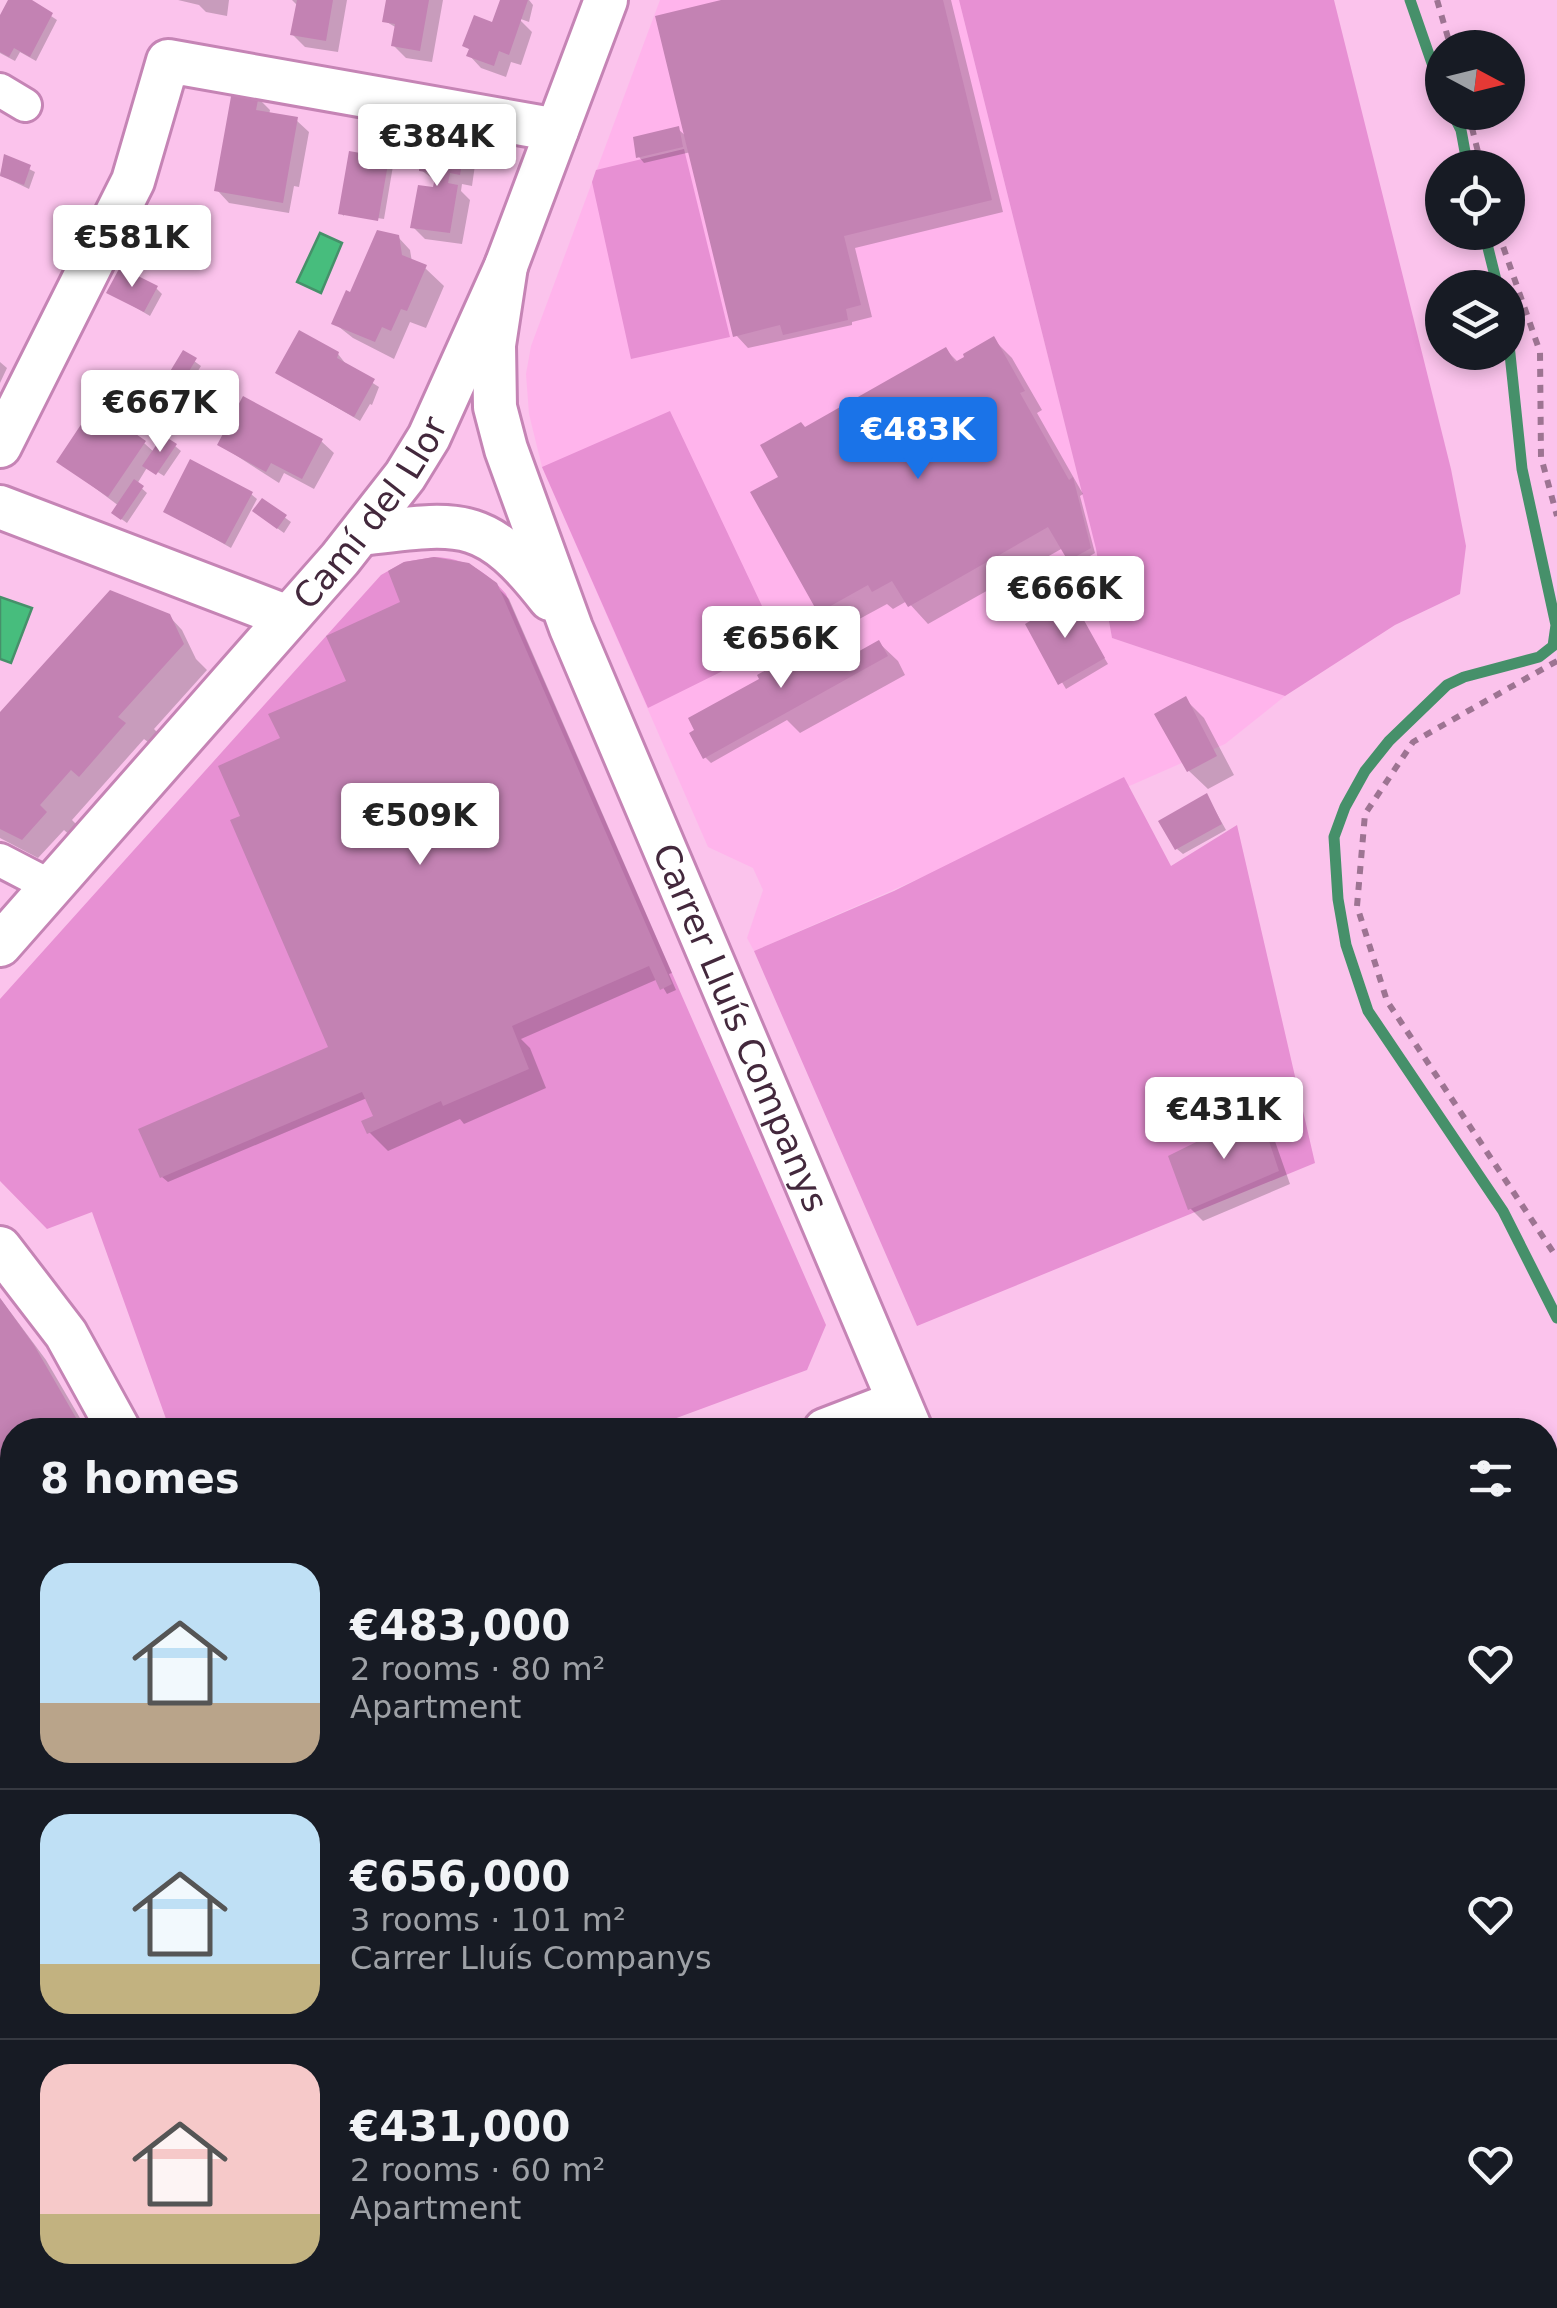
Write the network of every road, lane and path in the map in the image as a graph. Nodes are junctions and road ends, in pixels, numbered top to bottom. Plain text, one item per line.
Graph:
1 (606, 0) edge
2 (1437, 0) edge
3 (1446, 30) edge
4 (557, 130) junction
5 (1504, 250) edge
6 (506, 266) junction
7 (0, 446) edge
8 (0, 508) edge
9 (1557, 516) edge
10 (362, 534) junction
11 (288, 617) junction
12 (571, 628) junction
13 (1557, 660) edge
14 (0, 860) edge
15 (52, 887) junction
16 (0, 945) edge
17 (0, 1248) edge
18 (1557, 1258) edge
19 (904, 1416) edge
20 (112, 1418) edge

1 - 4 street, Camí del Llor
2 - 3 path
4 - 6 street, Camí del Llor
4 - 7 street
5 - 9 path
6 - 10 street, Camí del Llor
6 - 12 street, Carrer Lluís Companys
8 - 11 street
10 - 11 street, Camí del Llor
10 - 12 street, Carrer Lluís Companys
11 - 15 street, Camí del Llor
12 - 19 street, Carrer Lluís Companys
13 - 18 path
14 - 15 street
15 - 16 street, Camí del Llor
17 - 20 street

